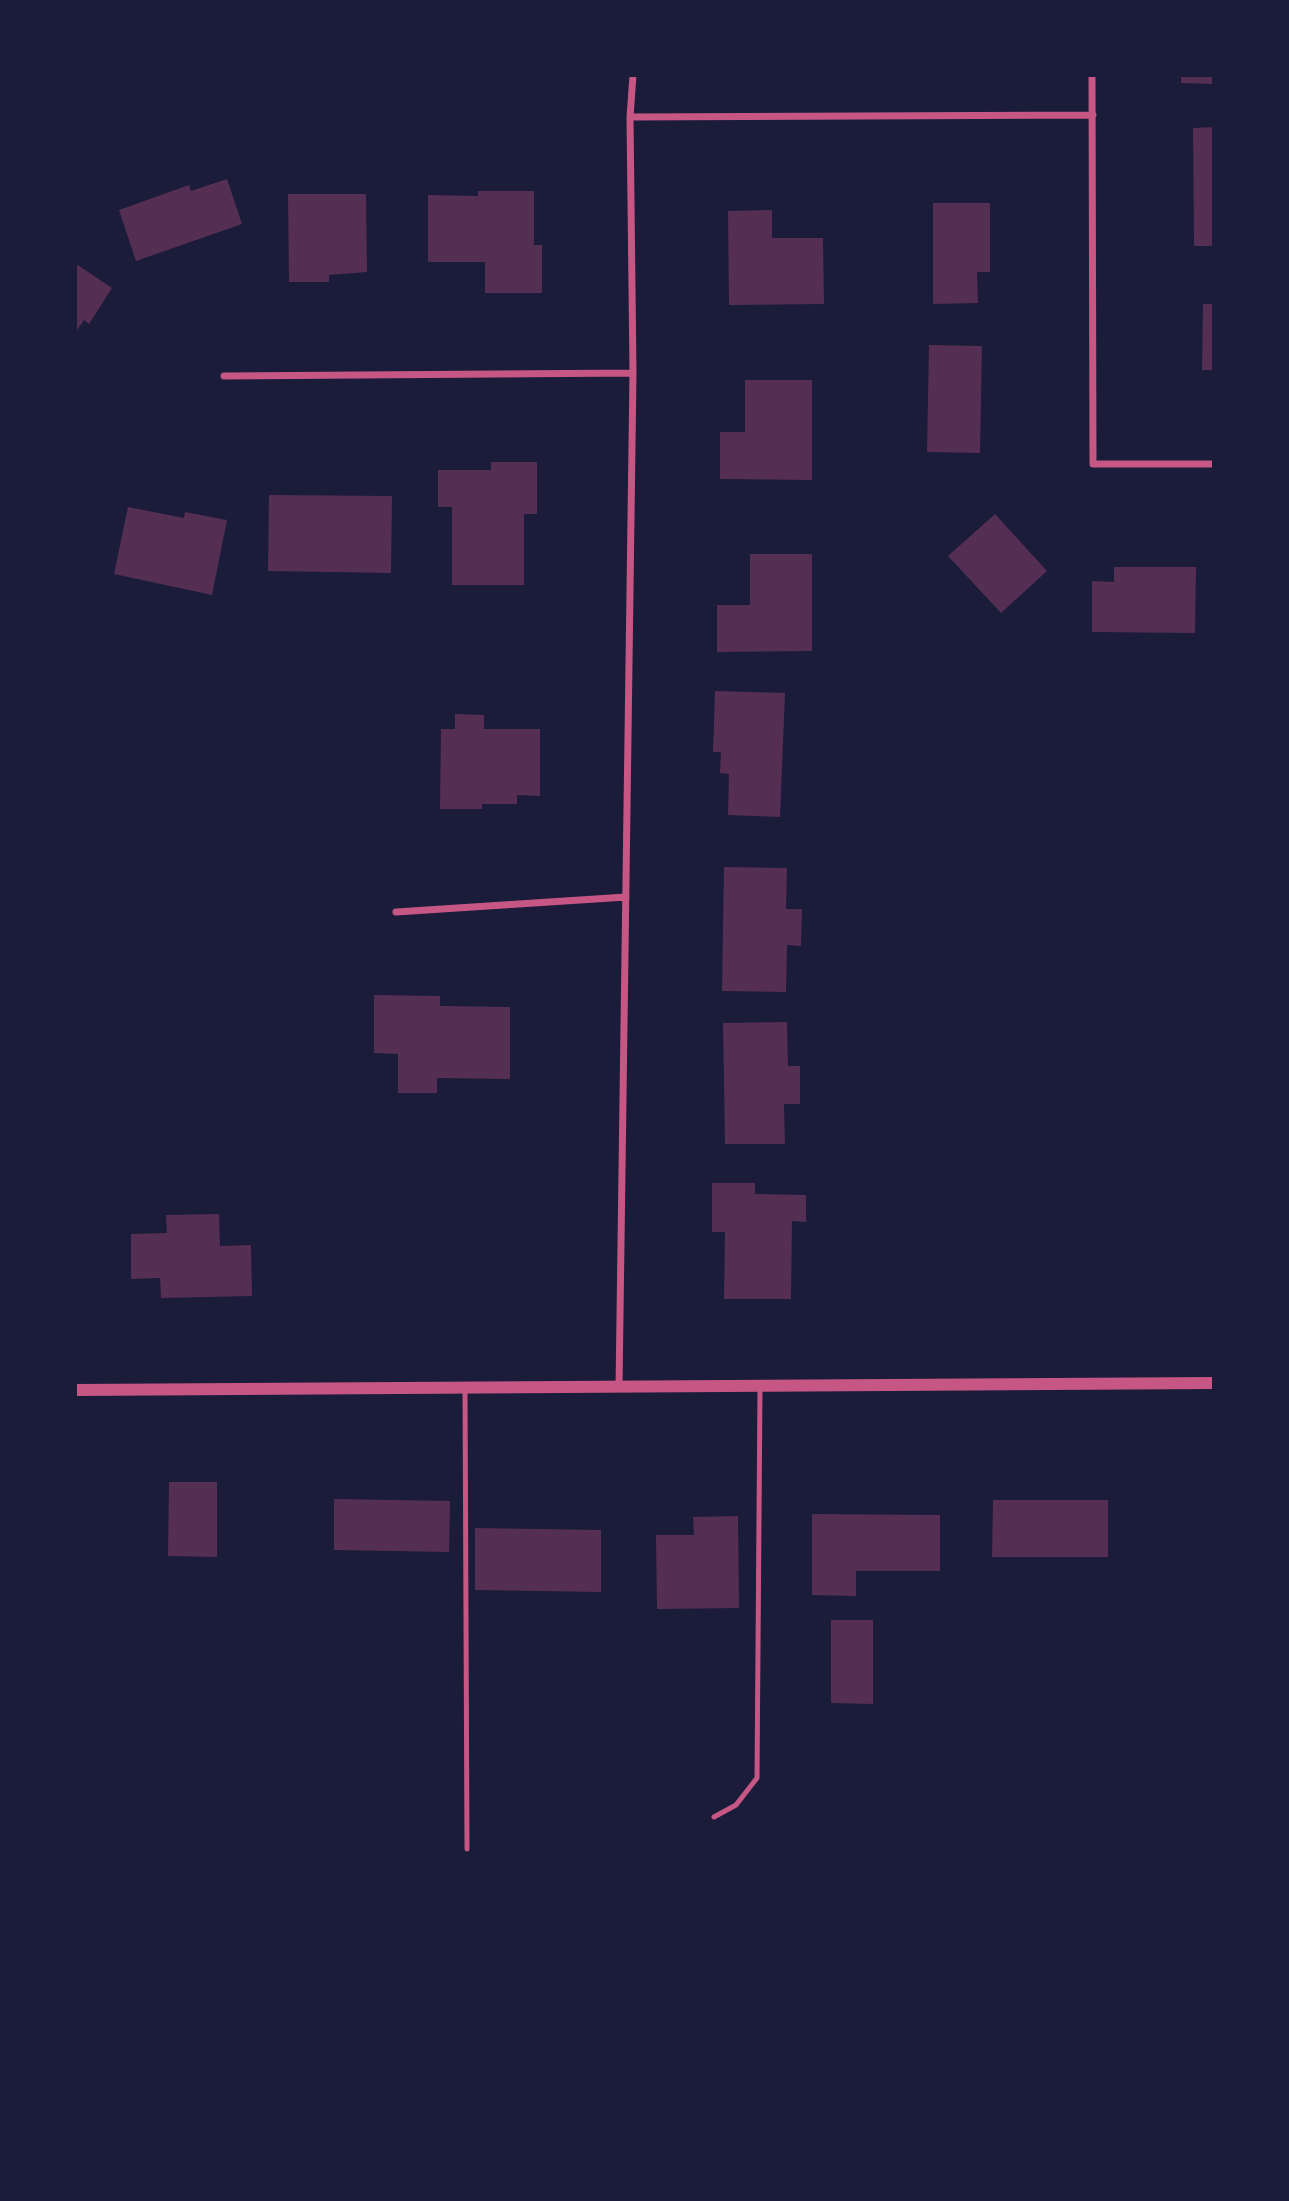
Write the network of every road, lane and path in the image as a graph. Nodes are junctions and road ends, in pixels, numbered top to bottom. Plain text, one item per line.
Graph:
1 (633, 75) edge
2 (1093, 75) edge
3 (1093, 115) junction
4 (630, 117) junction
5 (633, 373) junction
6 (224, 376) dead end
7 (1214, 464) edge
8 (626, 897) junction
9 (396, 912) dead end
10 (1214, 1382) edge
11 (760, 1387) junction
12 (465, 1388) junction
13 (620, 1388) junction
14 (75, 1390) edge
15 (714, 1817) dead end
16 (467, 1849) dead end

1 - 4 street
2 - 3 street
3 - 4 street
3 - 7 street
4 - 5 street
5 - 6 street
5 - 8 street
8 - 9 street
8 - 13 street
10 - 11 street
11 - 13 street
11 - 15 lane
12 - 13 street
12 - 14 street
12 - 16 lane

